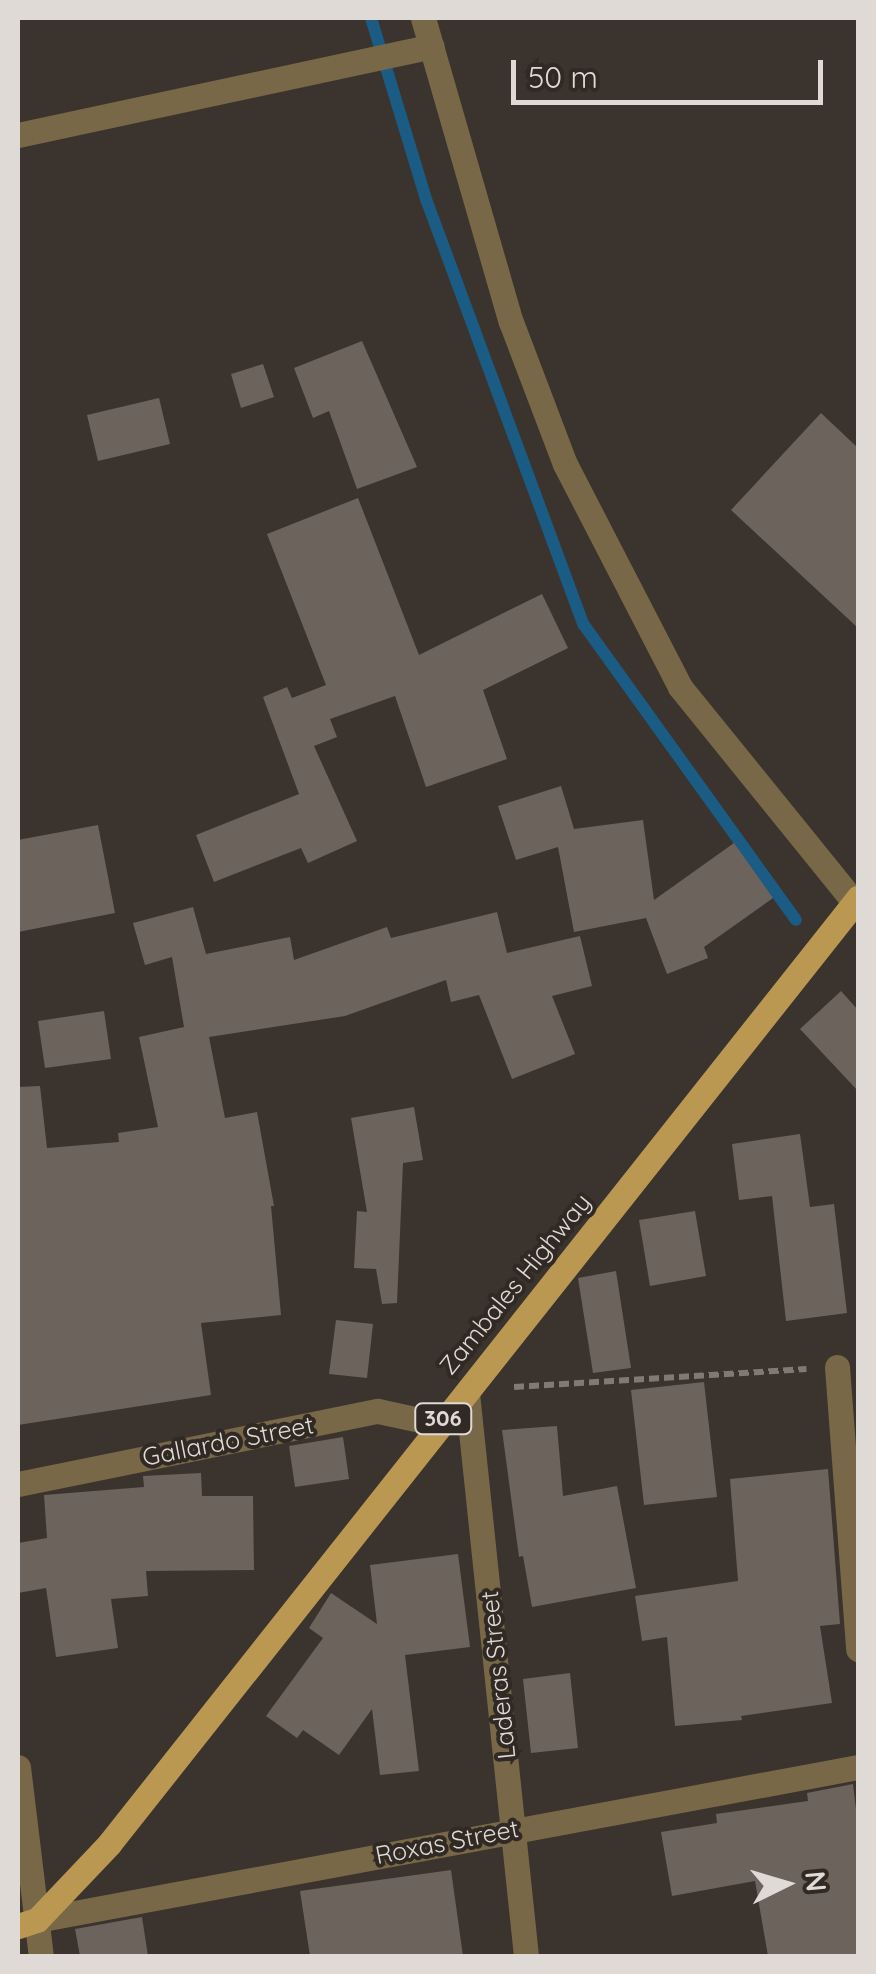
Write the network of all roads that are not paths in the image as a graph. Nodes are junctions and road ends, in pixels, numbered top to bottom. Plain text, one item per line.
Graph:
1 (423, 18) edge
2 (422, 48) junction
3 (18, 134) edge
4 (857, 901) edge
5 (837, 1367) road end
6 (470, 1389) junction
7 (438, 1424) junction
8 (18, 1484) edge
9 (858, 1649) edge
10 (18, 1767) edge
11 (858, 1767) edge
12 (514, 1829) junction
13 (27, 1923) edge
14 (41, 1956) edge
15 (526, 1956) edge

1 - 2 street
2 - 3 street
2 - 4 street
4 - 6 main road, Zambales Highway / 306
5 - 9 street
6 - 7 main road, Zambales Highway / 306
6 - 12 street, Laderas Street
7 - 8 street, Gallardo Street
7 - 13 main road, Zambales Highway / 306
10 - 13 street
11 - 12 street, Roxas Street
12 - 13 street, Roxas Street
12 - 15 street, Laderas Street
13 - 14 street

